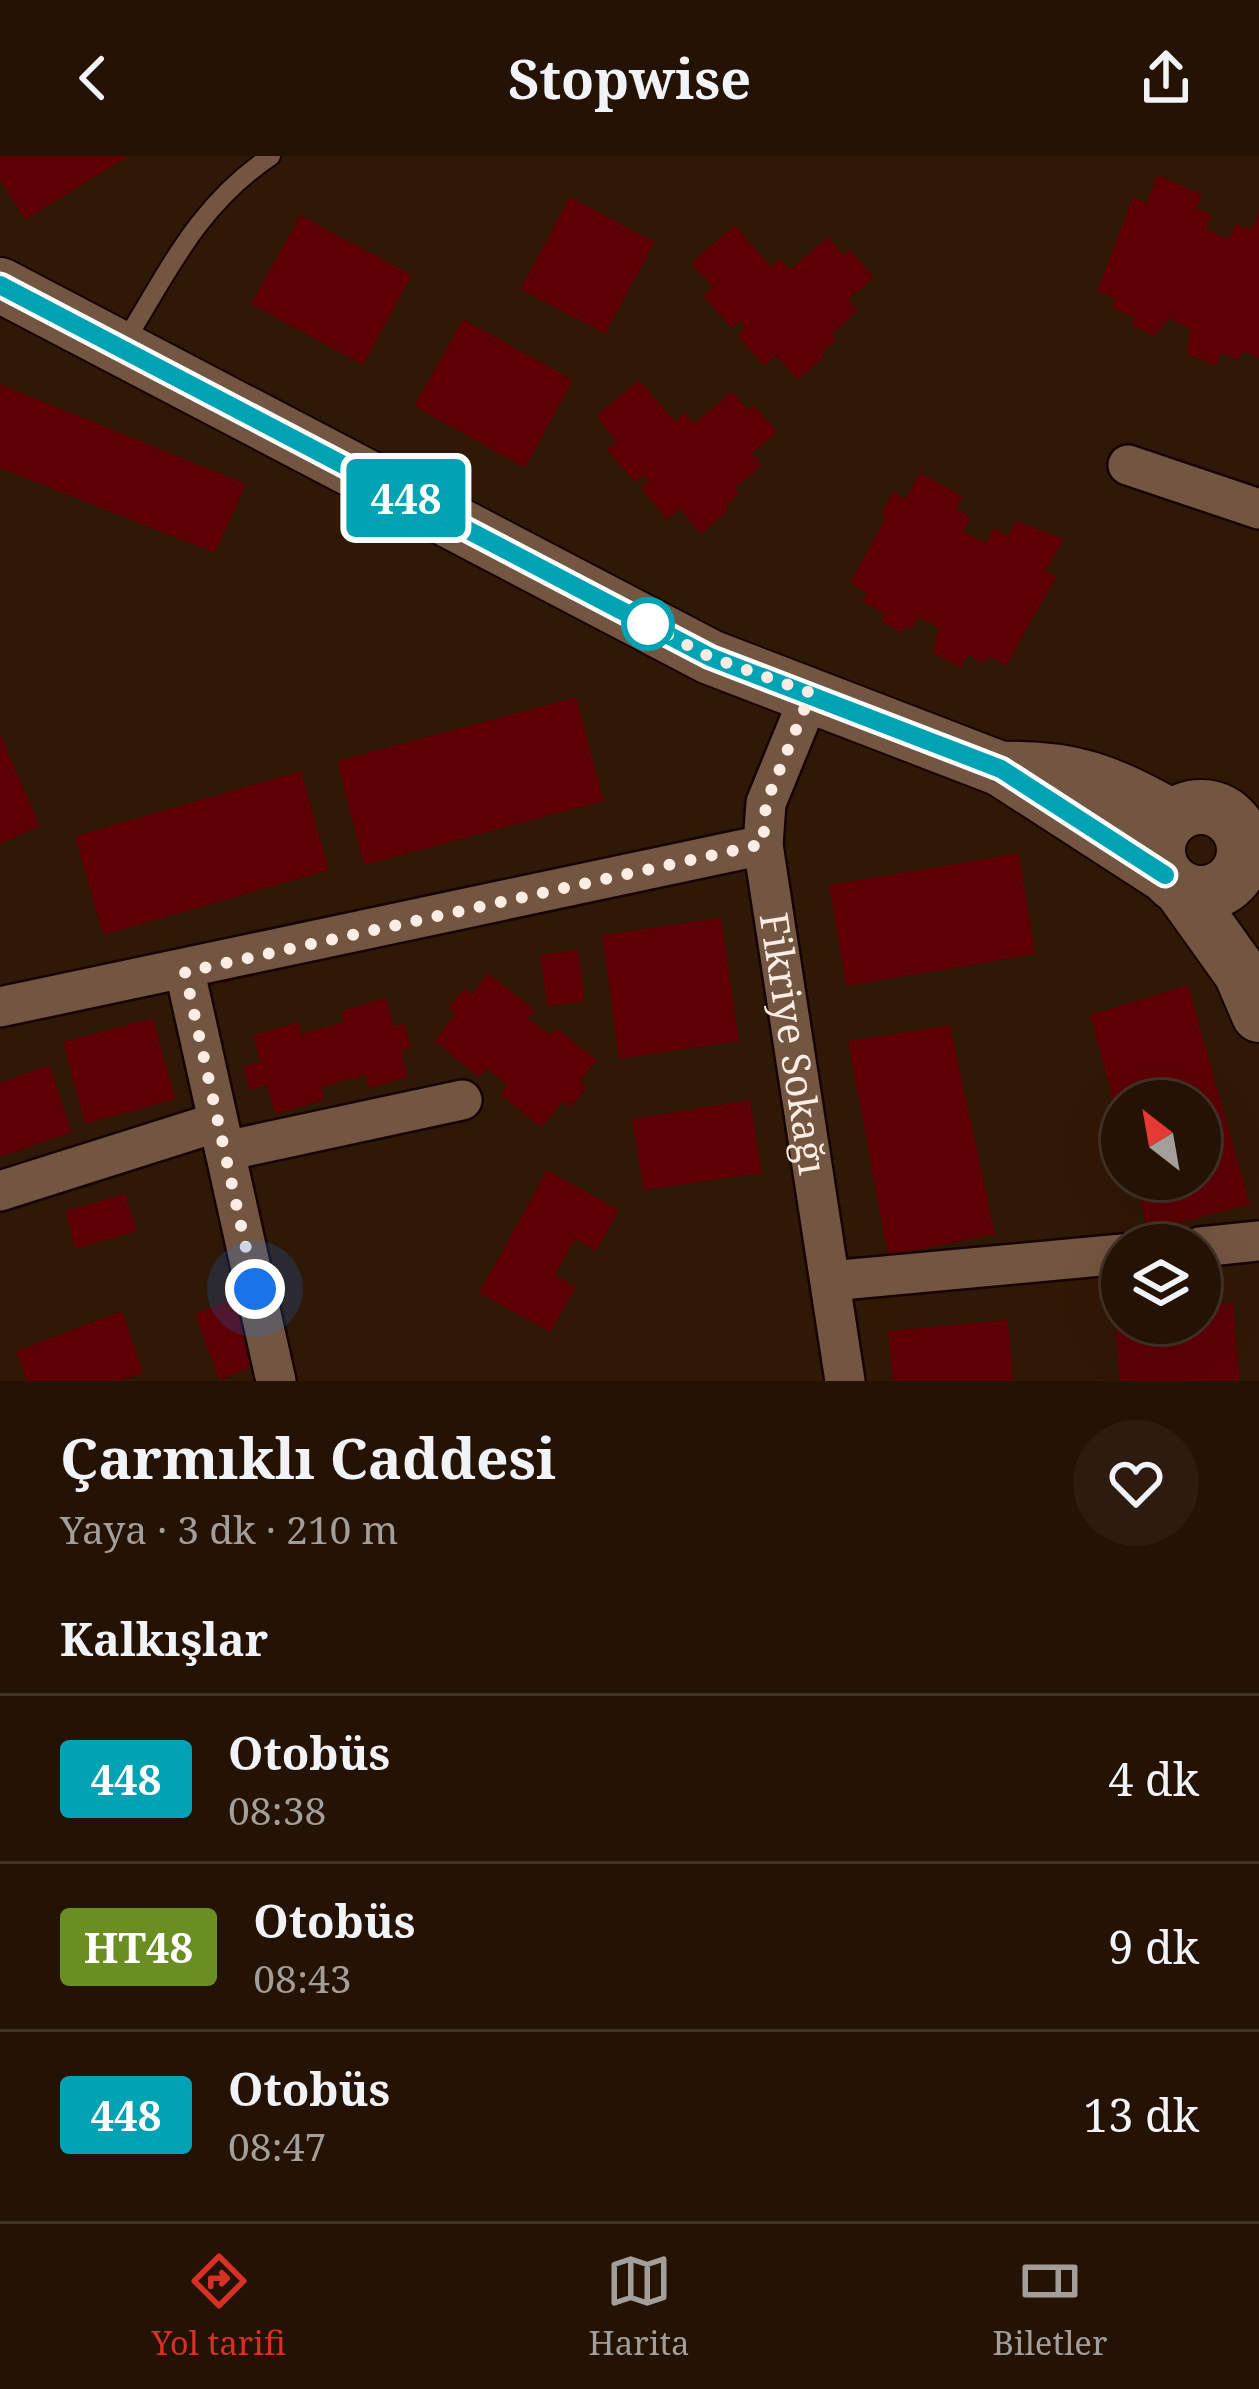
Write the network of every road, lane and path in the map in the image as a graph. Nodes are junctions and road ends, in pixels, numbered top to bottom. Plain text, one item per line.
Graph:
1 (271, 156) edge
2 (0, 285) edge
3 (121, 348) junction
4 (1128, 464) dead end
5 (1259, 509) edge
6 (811, 693) junction
7 (1001, 769) junction
8 (1172, 817) junction
9 (1248, 836) edge
10 (763, 844) junction
11 (1173, 882) junction
12 (185, 972) junction
13 (0, 1007) edge
14 (1259, 1016) edge
15 (462, 1100) dead end
16 (221, 1136) junction
17 (0, 1191) edge
18 (1259, 1241) edge
19 (1221, 1244) edge
20 (1101, 1255) edge
21 (826, 1262) junction
22 (276, 1381) edge
23 (845, 1381) edge

1 - 3 lane
2 - 3 main road
3 - 6 main road
4 - 5 street
6 - 7 main road
6 - 10 street, Fikriye Sokağı
7 - 8 main road
7 - 11 main road
8 - 9 main road
8 - 11 main road
9 - 11 main road
10 - 12 street
10 - 21 street, Fikriye Sokağı
11 - 14 main road
12 - 13 street
12 - 16 street
15 - 16 street
16 - 17 street
16 - 22 street
18 - 19 street
20 - 21 street
21 - 23 street, Fikriye Sokağı

